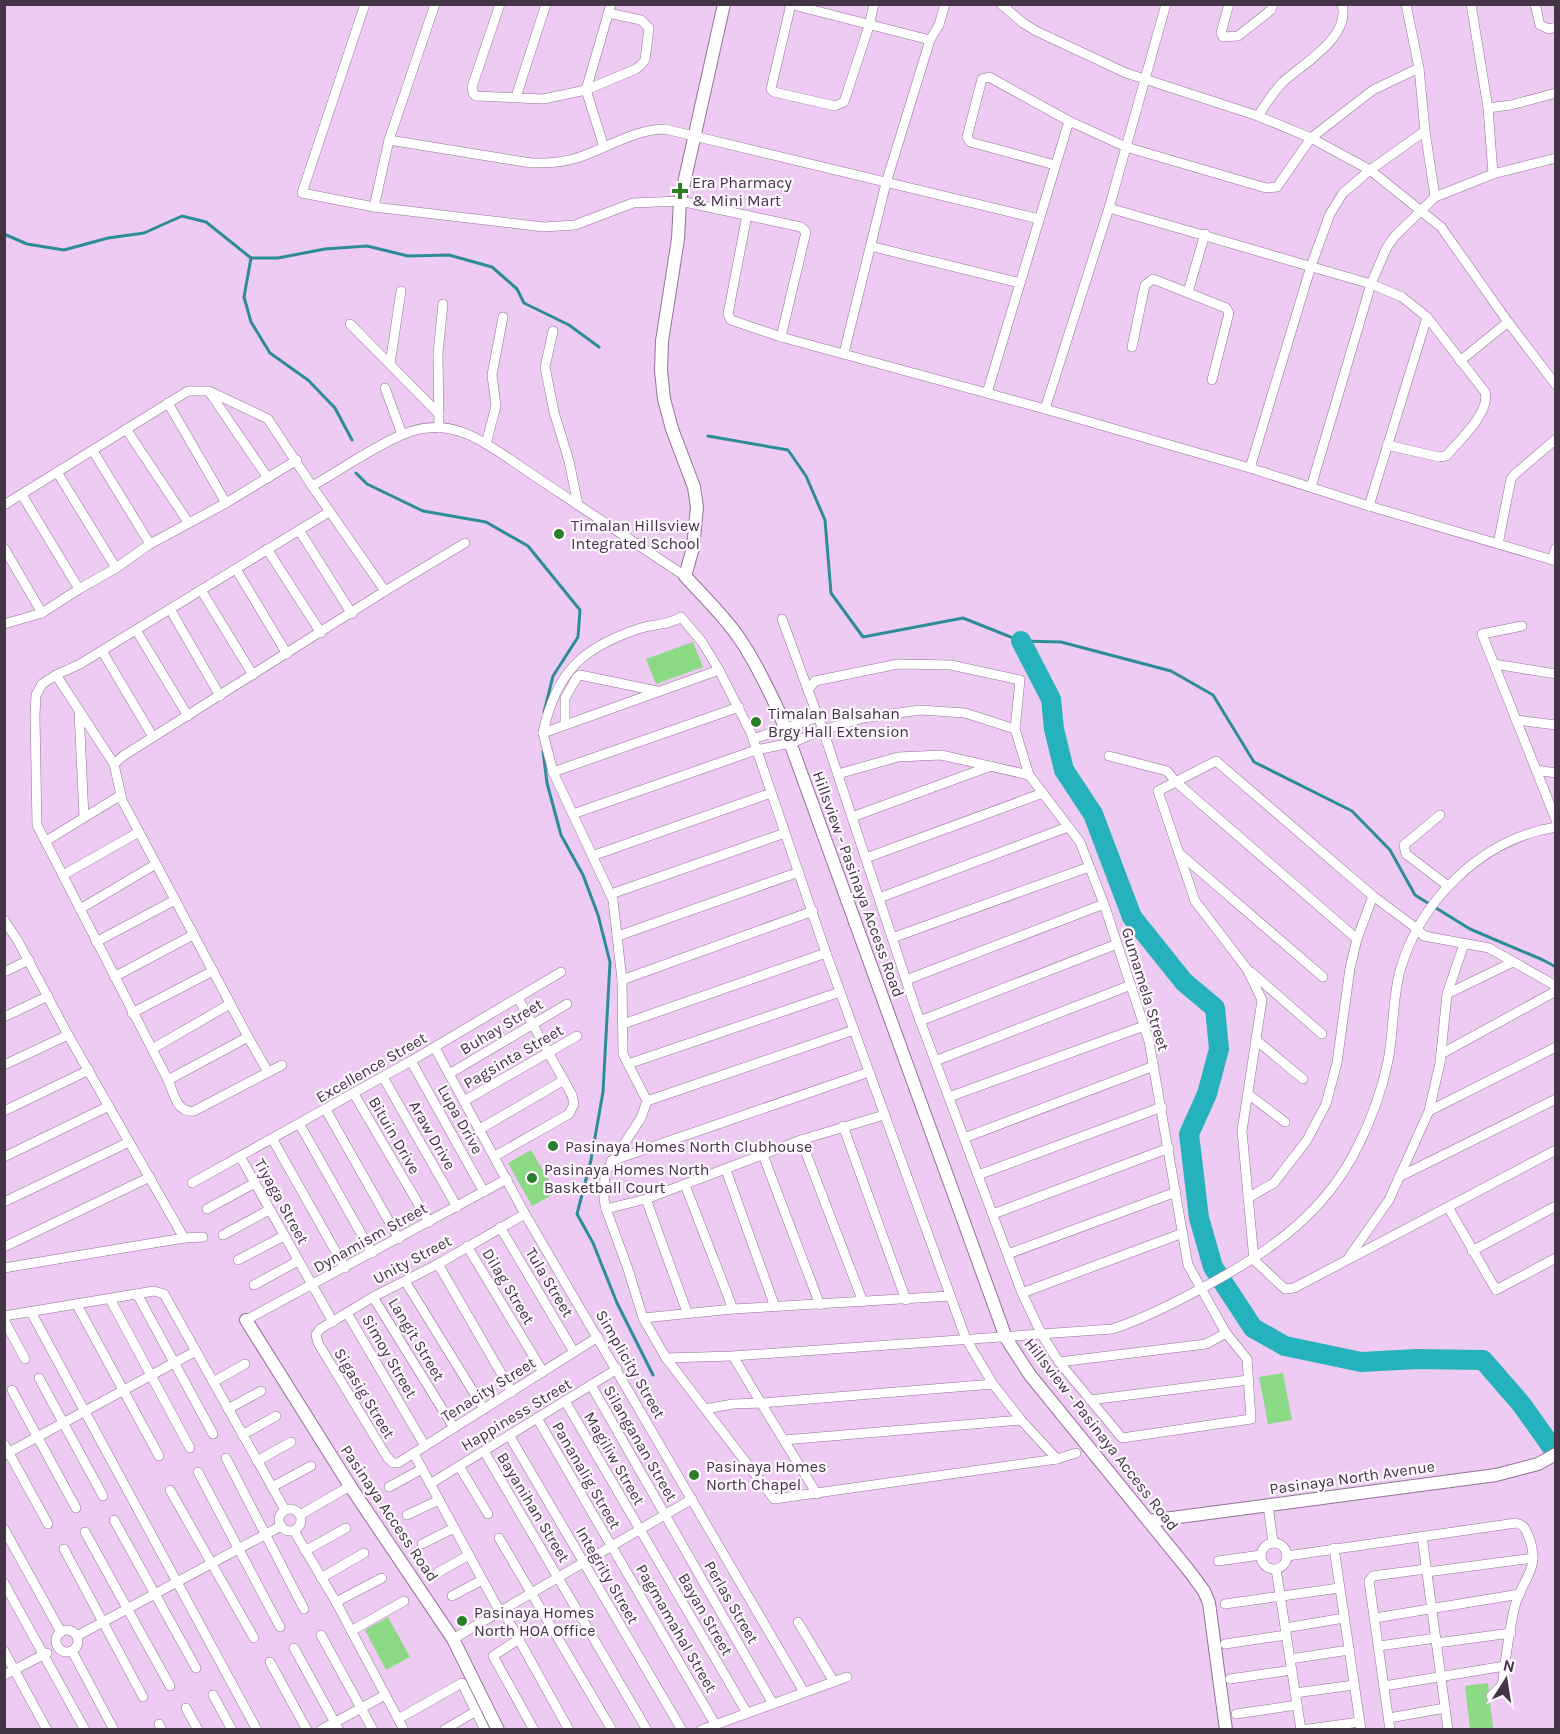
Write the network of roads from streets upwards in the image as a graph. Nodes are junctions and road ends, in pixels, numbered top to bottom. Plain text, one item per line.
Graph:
1 (365, 4) edge
2 (435, 4) edge
3 (500, 4) edge
4 (546, 4) edge
5 (724, 4) edge
6 (874, 4) edge
7 (945, 4) edge
8 (1001, 4) edge
9 (1166, 4) edge
10 (1229, 4) edge
11 (1273, 4) edge
12 (1342, 4) edge
13 (1406, 4) edge
14 (1471, 4) edge
15 (1535, 4) edge
16 (790, 5) edge
17 (609, 9) edge
18 (869, 27) junction
19 (1556, 27) edge
20 (930, 40) junction
21 (1419, 68) junction
22 (1144, 80) junction
23 (586, 90) junction
24 (1556, 93) edge
25 (516, 97) junction
26 (1488, 108) junction
27 (1258, 116) junction
28 (1069, 121) junction
29 (1425, 131) junction
30 (693, 137) junction
31 (1311, 138) junction
32 (389, 140) junction
33 (604, 147) junction
34 (1126, 147) junction
35 (1556, 158) edge
36 (1055, 165) junction
37 (1370, 170) junction
38 (1493, 174) junction
39 (886, 183) junction
40 (1435, 197) junction
41 (680, 201) junction
42 (374, 207) junction
43 (1109, 208) junction
44 (1420, 210) junction
45 (747, 215) junction
46 (1039, 219) junction
47 (1204, 234) junction
48 (870, 246) junction
49 (1311, 266) junction
50 (1020, 283) junction
51 (1371, 284) junction
52 (401, 291) dead end
53 (1188, 292) junction
54 (443, 304) dead end
55 (503, 317) dead end
56 (1427, 317) junction
57 (1508, 322) junction
58 (350, 324) dead end
59 (553, 331) dead end
60 (781, 337) junction
61 (1132, 347) dead end
62 (844, 353) junction
63 (1460, 361) junction
64 (390, 364) junction
65 (1212, 380) dead end
66 (1556, 385) edge
67 (385, 388) dead end
68 (209, 391) junction
69 (987, 393) junction
70 (168, 403) junction
71 (1045, 409) junction
72 (439, 414) junction
73 (439, 428) junction
74 (126, 429) junction
75 (402, 434) junction
76 (1556, 440) edge
77 (486, 444) junction
78 (1387, 445) junction
79 (93, 452) junction
80 (297, 460) junction
81 (1250, 468) junction
82 (57, 472) junction
83 (268, 478) junction
84 (312, 486) junction
85 (1311, 487) junction
86 (22, 495) junction
87 (226, 503) junction
88 (4, 505) edge
89 (578, 505) junction
90 (1369, 506) junction
91 (329, 512) junction
92 (188, 522) junction
93 (299, 530) junction
94 (465, 543) dead end
95 (150, 544) junction
96 (1498, 544) junction
97 (4, 548) edge
98 (1556, 548) edge
99 (267, 549) junction
100 (1554, 560) edge
101 (116, 568) junction
102 (236, 568) junction
103 (685, 576) junction
104 (79, 589) junction
105 (201, 590) junction
106 (385, 591) junction
107 (170, 609) junction
108 (42, 613) junction
109 (352, 614) junction
110 (782, 619) dead end
111 (4, 624) edge
112 (1522, 626) dead end
113 (136, 630) junction
114 (321, 633) junction
115 (102, 651) junction
116 (287, 654) junction
117 (1494, 664) junction
118 (719, 670) junction
119 (1556, 674) edge
120 (56, 675) junction
121 (254, 675) junction
122 (808, 690) junction
123 (657, 692) junction
124 (220, 696) junction
125 (739, 707) junction
126 (79, 711) junction
127 (188, 716) junction
128 (818, 717) junction
129 (1516, 720) junction
130 (565, 724) junction
131 (1556, 725) edge
132 (786, 729) junction
133 (1015, 729) junction
134 (823, 730) junction
135 (543, 733) junction
136 (153, 737) junction
137 (753, 739) junction
138 (791, 743) junction
139 (756, 750) junction
140 (1109, 756) dead end
141 (114, 764) junction
142 (991, 766) junction
143 (1536, 770) junction
144 (553, 772) junction
145 (1556, 773) edge
146 (838, 774) junction
147 (1029, 775) junction
148 (1176, 782) junction
149 (771, 793) junction
150 (1043, 793) junction
151 (120, 795) junction
152 (573, 814) junction
153 (1440, 814) dead end
154 (84, 817) junction
155 (852, 817) junction
156 (1556, 819) edge
157 (1068, 827) junction
158 (1556, 827) edge
159 (139, 832) junction
160 (785, 833) junction
161 (46, 841) junction
162 (1177, 852) junction
163 (592, 856) junction
164 (866, 858) junction
165 (156, 864) junction
166 (1089, 867) junction
167 (799, 872) junction
168 (63, 875) junction
169 (1446, 888) junction
170 (611, 894) junction
171 (1374, 896) junction
172 (879, 898) junction
173 (175, 900) junction
174 (1104, 904) junction
175 (80, 909) junction
176 (813, 911) junction
177 (5, 920) edge
178 (1416, 928) junction
179 (193, 935) junction
180 (618, 936) junction
181 (892, 938) junction
182 (1357, 939) junction
183 (96, 942) junction
184 (1117, 944) junction
185 (1464, 944) junction
186 (826, 953) junction
187 (29, 960) junction
188 (1513, 962) junction
189 (1247, 969) junction
190 (213, 971) junction
191 (4, 972) edge
192 (561, 972) dead end
193 (114, 977) junction
194 (1323, 977) dead end
195 (622, 980) junction
196 (906, 980) junction
197 (1131, 985) junction
198 (1556, 986) edge
199 (1556, 991) edge
200 (840, 992) junction
201 (1447, 994) junction
202 (48, 996) junction
203 (518, 998) junction
204 (230, 1004) junction
205 (567, 1004) dead end
206 (132, 1013) junction
207 (4, 1017) edge
208 (920, 1021) junction
209 (532, 1024) junction
210 (623, 1024) junction
211 (1144, 1026) junction
212 (854, 1030) junction
213 (1322, 1034) dead end
214 (68, 1035) junction
215 (577, 1036) dead end
216 (248, 1037) junction
217 (1256, 1040) junction
218 (1556, 1047) edge
219 (435, 1048) junction
220 (152, 1049) junction
221 (548, 1053) junction
222 (1441, 1054) junction
223 (411, 1061) junction
224 (935, 1061) junction
225 (628, 1064) junction
226 (4, 1065) edge
227 (282, 1065) dead end
228 (1154, 1066) junction
229 (89, 1070) junction
230 (268, 1072) junction
231 (869, 1072) junction
232 (449, 1074) junction
233 (383, 1077) junction
234 (1303, 1078) dead end
235 (168, 1080) junction
236 (564, 1080) junction
237 (354, 1094) junction
238 (1248, 1094) junction
239 (949, 1097) junction
240 (1556, 1099) edge
241 (464, 1101) junction
242 (647, 1101) junction
243 (109, 1107) junction
244 (1162, 1107) junction
245 (326, 1110) junction
246 (4, 1111) edge
247 (1429, 1111) junction
248 (884, 1115) junction
249 (1285, 1122) dead end
250 (300, 1125) junction
251 (843, 1126) junction
252 (480, 1129) junction
253 (964, 1138) junction
254 (273, 1140) junction
255 (801, 1140) junction
256 (129, 1142) junction
257 (1168, 1148) junction
258 (1556, 1150) edge
259 (763, 1155) junction
260 (495, 1156) junction
261 (4, 1157) edge
262 (241, 1158) junction
263 (611, 1161) junction
264 (726, 1170) junction
265 (978, 1175) junction
266 (150, 1177) junction
267 (1399, 1177) junction
268 (507, 1179) junction
269 (192, 1183) dead end
270 (255, 1183) junction
271 (685, 1185) junction
272 (484, 1192) junction
273 (1176, 1192) junction
274 (1248, 1198) junction
275 (646, 1199) junction
276 (4, 1202) edge
277 (1556, 1206) edge
278 (457, 1207) junction
279 (1448, 1207) junction
280 (207, 1209) dead end
281 (606, 1209) junction
282 (269, 1210) junction
283 (525, 1214) junction
284 (993, 1214) junction
285 (429, 1222) junction
286 (500, 1227) junction
287 (1183, 1233) junction
288 (223, 1235) dead end
289 (284, 1236) junction
290 (203, 1237) dead end
291 (184, 1238) junction
292 (399, 1239) junction
293 (467, 1246) junction
294 (4, 1247) edge
295 (1473, 1251) junction
296 (372, 1253) junction
297 (1008, 1254) junction
298 (1556, 1258) edge
299 (1348, 1259) junction
300 (238, 1260) dead end
301 (1254, 1260) junction
302 (298, 1261) junction
303 (438, 1264) junction
304 (4, 1268) edge
305 (345, 1268) junction
306 (405, 1281) junction
307 (254, 1285) dead end
308 (312, 1286) junction
309 (1201, 1289) junction
310 (1022, 1293) junction
311 (138, 1294) junction
312 (951, 1296) junction
313 (374, 1297) junction
314 (110, 1299) junction
315 (906, 1300) junction
316 (863, 1302) junction
317 (77, 1305) junction
318 (820, 1305) junction
319 (775, 1307) junction
320 (733, 1309) junction
321 (31, 1312) junction
322 (687, 1312) junction
323 (347, 1313) junction
324 (4, 1318) edge
325 (643, 1318) junction
326 (246, 1320) joint
327 (333, 1322) junction
328 (1226, 1333) junction
329 (316, 1335) joint
330 (1042, 1335) junction
331 (598, 1337) junction
332 (1006, 1338) junction
333 (966, 1339) junction
334 (196, 1351) junction
335 (574, 1352) junction
336 (733, 1356) junction
337 (666, 1358) junction
338 (25, 1359) dead end
339 (174, 1362) junction
340 (1059, 1362) junction
341 (245, 1364) dead end
342 (617, 1370) junction
343 (543, 1372) junction
344 (151, 1375) junction
345 (39, 1378) dead end
346 (1248, 1380) junction
347 (213, 1382) junction
348 (993, 1384) junction
349 (591, 1385) junction
350 (12, 1390) dead end
351 (123, 1390) junction
352 (261, 1391) dead end
353 (512, 1392) junction
354 (1090, 1400) junction
355 (565, 1401) junction
356 (761, 1403) junction
357 (228, 1409) junction
358 (484, 1409) junction
359 (705, 1409) junction
360 (84, 1411) junction
361 (276, 1416) dead end
362 (537, 1418) junction
363 (1021, 1420) junction
364 (63, 1423) junction
365 (454, 1428) junction
366 (213, 1434) dead end
367 (242, 1435) junction
368 (509, 1435) junction
369 (37, 1437) junction
370 (784, 1440) junction
371 (291, 1442) dead end
372 (425, 1446) junction
373 (190, 1448) dead end
374 (6, 1451) edge
375 (484, 1451) junction
376 (1076, 1453) dead end
377 (414, 1454) junction
378 (1556, 1454) edge
379 (159, 1456) dead end
380 (226, 1458) dead end
381 (1057, 1459) junction
382 (257, 1461) junction
383 (393, 1463) joint
384 (311, 1466) dead end
385 (459, 1466) junction
386 (422, 1469) junction
387 (198, 1473) dead end
388 (430, 1484) junction
389 (350, 1486) junction
390 (272, 1487) junction
391 (389, 1487) dead end
392 (170, 1490) dead end
393 (817, 1494) junction
394 (102, 1496) dead end
395 (438, 1500) junction
396 (692, 1500) junction
397 (1268, 1505) junction
398 (76, 1508) dead end
399 (285, 1510) junction
400 (488, 1514) dead end
401 (300, 1515) junction
402 (407, 1515) dead end
403 (665, 1515) junction
404 (114, 1520) dead end
405 (1149, 1521) junction
406 (48, 1524) dead end
407 (280, 1526) junction
408 (346, 1528) dead end
409 (454, 1528) junction
410 (4, 1529) edge
411 (640, 1530) junction
412 (294, 1531) junction
413 (85, 1532) dead end
414 (266, 1534) junction
415 (1422, 1536) junction
416 (500, 1538) dead end
417 (422, 1544) dead end
418 (1273, 1544) junction
419 (612, 1547) junction
420 (239, 1548) junction
421 (1334, 1548) junction
422 (64, 1549) dead end
423 (306, 1551) junction
424 (364, 1553) dead end
425 (469, 1555) junction
426 (1261, 1555) junction
427 (1287, 1556) junction
428 (1533, 1558) junction
429 (1218, 1561) dead end
430 (212, 1563) junction
431 (583, 1563) junction
432 (1276, 1569) junction
433 (1427, 1571) junction
434 (437, 1573) dead end
435 (321, 1578) junction
436 (382, 1578) dead end
437 (559, 1578) junction
438 (482, 1580) junction
439 (176, 1582) junction
440 (4, 1583) edge
441 (1339, 1588) junction
442 (533, 1593) junction
443 (155, 1594) junction
444 (1520, 1594) junction
445 (452, 1596) dead end
446 (1281, 1597) junction
447 (404, 1601) dead end
448 (336, 1602) junction
449 (1225, 1604) dead end
450 (304, 1608) dead end
451 (128, 1609) junction
452 (1432, 1609) junction
453 (502, 1611) junction
454 (1344, 1618) junction
455 (1375, 1618) junction
456 (103, 1622) junction
457 (798, 1622) dead end
458 (280, 1627) dead end
459 (351, 1631) junction
460 (1286, 1631) junction
461 (61, 1632) junction
462 (1511, 1633) junction
463 (321, 1635) dead end
464 (77, 1636) junction
465 (254, 1638) dead end
466 (453, 1639) junction
467 (519, 1639) junction
468 (1436, 1641) junction
469 (1225, 1644) dead end
470 (1379, 1646) junction
471 (57, 1647) junction
472 (294, 1648) dead end
473 (1349, 1650) junction
474 (4, 1651) edge
475 (72, 1652) junction
476 (44, 1654) junction
477 (270, 1662) dead end
478 (1291, 1664) junction
479 (1505, 1666) junction
480 (196, 1668) dead end
481 (15, 1670) junction
482 (4, 1675) edge
483 (1441, 1676) junction
484 (847, 1677) dead end
485 (1230, 1679) dead end
486 (834, 1682) junction
487 (1354, 1685) junction
488 (170, 1686) dead end
489 (1384, 1686) junction
490 (804, 1692) junction
491 (1295, 1694) junction
492 (213, 1695) dead end
493 (385, 1695) junction
494 (1491, 1696) dead end
495 (142, 1697) dead end
496 (773, 1704) junction
497 (1297, 1705) junction
498 (186, 1708) dead end
499 (361, 1708) junction
500 (1446, 1708) junction
501 (477, 1712) junction
502 (747, 1713) junction
503 (1236, 1714) dead end
504 (1389, 1718) junction
505 (398, 1719) junction
506 (716, 1724) junction
507 (337, 1726) edge
508 (1360, 1726) edge
509 (47, 1730) edge
510 (85, 1730) edge
511 (114, 1730) edge
512 (198, 1730) edge
513 (232, 1730) edge
514 (258, 1730) edge
515 (307, 1730) edge
516 (321, 1730) edge
517 (373, 1730) edge
518 (404, 1730) edge
519 (444, 1730) edge
520 (486, 1730) edge
521 (498, 1730) edge
522 (534, 1730) edge
523 (569, 1730) edge
524 (612, 1730) edge
525 (648, 1730) edge
526 (682, 1730) edge
527 (701, 1730) edge
528 (1226, 1730) edge
529 (1390, 1730) edge
530 (1448, 1730) edge

1 - 42 street
2 - 32 street
3 - 25 street
4 - 25 street
5 - 30 street
6 - 18 street
7 - 20 street
8 - 22 street
9 - 22 street
10 - 11 street
12 - 27 street
13 - 21 street
14 - 26 street
15 - 19 street
16 - 18 street
16 - 18 street
17 - 23 street
17 - 23 street
18 - 20 street
20 - 39 street
21 - 29 street
21 - 31 street
22 - 27 street
22 - 34 street
23 - 25 street
23 - 33 street
24 - 26 street
26 - 38 street
27 - 31 street
28 - 34 street
28 - 36 street
28 - 36 street
29 - 37 street
29 - 40 street
30 - 33 street
30 - 39 street
30 - 41 street
31 - 34 street
31 - 37 street
32 - 33 street
32 - 42 street
34 - 43 street
35 - 38 street
36 - 46 street
37 - 44 street
37 - 49 street
38 - 40 street
39 - 46 street
39 - 48 street
40 - 44 street
41 - 42 street
41 - 45 street
41 - 103 street
43 - 47 street
43 - 71 street
44 - 51 street
44 - 57 street
45 - 60 street
45 - 60 street
46 - 50 street
47 - 49 street
47 - 53 street
48 - 50 street
48 - 62 street
49 - 51 street
49 - 81 street
50 - 69 street
51 - 56 street
51 - 85 street
52 - 64 street
53 - 61 street
53 - 65 street
54 - 72 street
55 - 77 street
56 - 63 street
56 - 78 street
57 - 63 street
57 - 66 street
58 - 64 street
59 - 89 street
60 - 62 street
62 - 69 street
63 - 78 street
64 - 72 street
67 - 75 street
68 - 70 street
68 - 80 street
68 - 83 street
69 - 71 street
70 - 74 street
70 - 87 street
71 - 81 street
72 - 73 street
73 - 75 street
73 - 77 street
74 - 79 street
74 - 92 street
75 - 84 street
76 - 96 street
77 - 89 street
78 - 90 street
79 - 82 street
79 - 95 street
80 - 83 street
80 - 84 street
81 - 85 street
82 - 86 street
82 - 101 street
83 - 87 street
84 - 91 street
85 - 90 street
86 - 88 street
86 - 104 street
87 - 92 street
89 - 103 street
90 - 96 street
91 - 93 street
91 - 106 street
92 - 95 street
93 - 99 street
93 - 109 street
94 - 106 street
95 - 101 street
96 - 100 street
97 - 108 street
98 - 100 street
99 - 102 street
99 - 114 street
101 - 104 street
102 - 105 street
102 - 116 street
103 - 132 street, Hillsview - Pasinaya Access Road
104 - 108 street
105 - 107 street
105 - 121 street
106 - 109 street
107 - 113 street
107 - 124 street
108 - 111 street
109 - 114 street
110 - 122 street
112 - 117 street
113 - 115 street
113 - 127 street
114 - 116 street
115 - 120 street
115 - 136 street
116 - 121 street
117 - 119 street
117 - 129 street
118 - 123 street
118 - 125 street
118 - 135 street
120 - 126 street
120 - 161 street
121 - 124 street
122 - 128 street
122 - 133 street, Gumamela Street
123 - 130 street
123 - 130 street
124 - 127 street
125 - 137 street
125 - 144 street
126 - 141 street
126 - 154 street
127 - 136 street
128 - 132 street
128 - 134 street
129 - 131 street
129 - 143 street
130 - 135 street
132 - 137 street
132 - 138 street, Hillsview - Pasinaya Access Road
133 - 134 street
133 - 147 street, Gumamela Street
134 - 138 street
134 - 146 street
135 - 144 street
136 - 141 street
137 - 139 street
138 - 139 street
138 - 332 street, Hillsview - Pasinaya Access Road
139 - 149 street
139 - 152 street
140 - 148 street
141 - 151 street
142 - 146 street
142 - 147 street
142 - 155 street
143 - 145 street
143 - 156 street
144 - 152 street
146 - 155 street
147 - 150 street, Gumamela Street
148 - 162 street
148 - 171 street
148 - 182 street
149 - 160 street
149 - 163 street
150 - 157 street, Gumamela Street
150 - 164 street
151 - 154 street
151 - 159 street
152 - 163 street
153 - 169 street
154 - 161 street
155 - 164 street
157 - 166 street, Gumamela Street
157 - 172 street
158 - 169 street
159 - 165 street
159 - 168 street
160 - 167 street
160 - 170 street
161 - 168 street
162 - 189 street
162 - 194 street
163 - 170 street
164 - 172 street
165 - 173 street
165 - 175 street
166 - 174 street, Gumamela Street
166 - 181 street
167 - 176 street
167 - 180 street
168 - 175 street
169 - 178 street
170 - 180 street
171 - 178 street
171 - 182 street
172 - 181 street
173 - 179 street
173 - 183 street
174 - 184 street, Gumamela Street
174 - 196 street
175 - 183 street
176 - 186 street
176 - 195 street
177 - 187 street
178 - 185 street
178 - 301 street
179 - 190 street
179 - 193 street
180 - 195 street
181 - 196 street
182 - 274 street
183 - 193 street
184 - 197 street, Gumamela Street
184 - 208 street
185 - 188 street
185 - 201 street
186 - 200 street
186 - 210 street
187 - 191 street
187 - 202 street
188 - 198 street
188 - 201 street
189 - 213 street
189 - 217 street
190 - 204 street
190 - 206 street
192 - 203 street, Excellence Street
193 - 206 street
195 - 210 street
196 - 208 street
197 - 211 street, Gumamela Street
197 - 224 street
199 - 222 street
200 - 212 street
200 - 225 street
201 - 222 street
202 - 207 street
202 - 214 street
203 - 209 street
203 - 219 street, Excellence Street
204 - 216 street
204 - 220 street
205 - 209 street, Buhay Street
206 - 220 street
208 - 224 street
209 - 221 street
209 - 232 street, Buhay Street
210 - 225 street
211 - 228 street, Gumamela Street
211 - 239 street
212 - 231 street
212 - 242 street
214 - 226 street
214 - 229 street
215 - 221 street, Pagsinta Street
216 - 230 street
216 - 235 street
217 - 234 street
217 - 238 street
218 - 247 street
219 - 223 street, Excellence Street
219 - 232 street, Simplicity Street
220 - 235 street
221 - 236 street
221 - 241 street, Pagsinta Street
222 - 247 street
223 - 233 street, Excellence Street
223 - 272 street, Lupa Drive
224 - 239 street
225 - 242 street
227 - 230 street
228 - 244 street, Gumamela Street
228 - 253 street
229 - 243 street
229 - 246 street
230 - 235 street
231 - 248 street
231 - 263 street
232 - 241 street, Simplicity Street
233 - 237 street, Excellence Street
233 - 278 street, Araw Drive
236 - 252 street
236 - 260 street
237 - 245 street, Excellence Street
237 - 285 street, Bituin Drive
238 - 249 street
238 - 274 street
239 - 253 street
240 - 267 street
241 - 252 street, Simplicity Street
242 - 263 street
243 - 256 street
243 - 261 street
244 - 257 street, Gumamela Street
244 - 265 street
245 - 250 street, Excellence Street
245 - 292 street
247 - 267 street
248 - 251 street
248 - 312 street
250 - 254 street, Excellence Street
250 - 296 street
251 - 255 street
251 - 315 street
252 - 260 street, Simplicity Street
253 - 265 street
254 - 262 street, Excellence Street
254 - 305 street
255 - 259 street
255 - 316 street
256 - 266 street
256 - 276 street
257 - 273 street, Gumamela Street
257 - 284 street
258 - 279 street
259 - 264 street
259 - 318 street
260 - 268 street, Simplicity Street
262 - 269 street, Excellence Street
262 - 270 street, Tiyaga Street
263 - 281 street
264 - 271 street
264 - 319 street
265 - 284 street
266 - 291 street
266 - 294 street
267 - 299 street
268 - 272 street, Dynamism Street
268 - 283 street, Simplicity Street
270 - 280 street
270 - 282 street, Tiyaga Street
271 - 275 street
271 - 320 street
272 - 278 street, Dynamism Street
273 - 287 street, Gumamela Street
273 - 297 street
274 - 301 street
275 - 281 street
275 - 322 street
277 - 295 street
278 - 285 street, Dynamism Street
279 - 295 street
279 - 299 street
281 - 325 street
282 - 288 street
282 - 289 street, Tiyaga Street
283 - 286 street, Unity Street
283 - 331 street, Simplicity Street
284 - 297 street
285 - 292 street, Dynamism Street
286 - 293 street, Unity Street
286 - 335 street, Tula Street
287 - 309 street, Gumamela Street
287 - 310 street
289 - 300 street
289 - 302 street, Tiyaga Street
290 - 291 street
291 - 304 street
292 - 296 street, Dynamism Street
293 - 303 street, Unity Street
293 - 343 street, Dilag Street
295 - 298 street
296 - 305 street, Dynamism Street
297 - 310 street
299 - 301 street
301 - 309 street
302 - 307 street
302 - 308 street, Tiyaga Street
303 - 306 street, Unity Street
303 - 353 street
305 - 308 street, Dynamism Street
306 - 313 street, Unity Street
306 - 358 street
308 - 326 street, Dynamism Street
308 - 327 street, Tiyaga Street
309 - 328 street, Gumamela Street
309 - 330 street
310 - 330 street
311 - 314 street
311 - 334 street
311 - 339 street
312 - 315 street
312 - 333 street
313 - 323 street, Unity Street
313 - 365 street, Langit Street
314 - 317 street
314 - 344 street
315 - 316 street
316 - 318 street
317 - 321 street
317 - 351 street
318 - 319 street
319 - 320 street
320 - 322 street
321 - 324 street
321 - 360 street
322 - 325 street
323 - 327 street, Unity Street
323 - 372 street, Simoy Street
324 - 338 street
325 - 337 street
326 - 389 street, Pasinaya Access Road
327 - 329 street, Unity Street
328 - 340 street
328 - 346 street, Gumamela Street
329 - 383 street, Sigasig Street
330 - 332 street
330 - 340 street
331 - 335 street, Tenacity Street
331 - 342 street, Simplicity Street
332 - 333 street
332 - 405 street, Hillsview - Pasinaya Access Road
333 - 336 street
333 - 348 street
334 - 339 street
334 - 347 street
335 - 343 street, Tenacity Street
336 - 337 street
336 - 356 street
337 - 359 street
339 - 344 street
339 - 366 street
340 - 354 street
341 - 347 street
342 - 349 street, Happiness Street
342 - 396 street, Simplicity Street
343 - 353 street, Tenacity Street
344 - 351 street
344 - 373 street
345 - 364 street
346 - 354 street
346 - 354 street, Gumamela Street
347 - 357 street
348 - 356 street
348 - 363 street
349 - 355 street, Happiness Street
349 - 403 street, Silanganan Street
350 - 369 street
351 - 360 street
351 - 379 street
352 - 357 street
353 - 358 street, Tenacity Street
355 - 362 street, Happiness Street
355 - 411 street, Magiliw Street
356 - 359 street
356 - 370 street
357 - 367 street
358 - 365 street, Tenacity Street
359 - 393 street
360 - 364 street
360 - 439 street
361 - 367 street
362 - 368 street, Happiness Street
362 - 419 street, Pananalig Street
363 - 370 street
363 - 381 street
364 - 369 street
364 - 394 street
365 - 372 street, Tenacity Street
367 - 382 street
368 - 375 street, Happiness Street
368 - 431 street, Integrity Street
369 - 374 street
369 - 398 street
370 - 393 street
371 - 382 street
372 - 377 street, Tenacity Street
374 - 406 street
375 - 385 street, Happiness Street
375 - 437 street, Bayanihan Street
376 - 381 street
377 - 383 street, Tenacity Street
377 - 386 street
378 - 397 street, Pasinaya North Avenue
380 - 414 street
381 - 393 street
382 - 390 street
384 - 390 street
385 - 388 street, Happiness Street
385 - 400 street
386 - 388 street
386 - 391 street
387 - 420 street
388 - 395 street
389 - 401 street
389 - 466 street, Pasinaya Access Road
390 - 399 street
392 - 430 street
395 - 402 street
395 - 409 street
396 - 403 street
396 - 490 street, Simplicity Street
397 - 405 street, Pasinaya North Avenue
397 - 418 street
399 - 401 street
399 - 407 street
401 - 412 street
403 - 411 street
403 - 496 street, Perlas Street
404 - 443 street
405 - 528 street, Hillsview - Pasinaya Access Road
407 - 412 street
407 - 414 street
408 - 423 street
409 - 417 street
409 - 425 street
410 - 461 street
411 - 419 street
411 - 502 street, Bayan Street
412 - 423 street
413 - 451 street
414 - 420 street
414 - 450 street
415 - 421 street
415 - 428 street
415 - 433 street
416 - 442 street
418 - 426 street
418 - 427 street
419 - 431 street
419 - 506 street, Pagmamahal Street
420 - 430 street
420 - 458 street
421 - 427 street
421 - 441 street
422 - 456 street
423 - 435 street
424 - 435 street
425 - 434 street
425 - 438 street
426 - 429 street
426 - 432 street
427 - 432 street
428 - 433 street
428 - 444 street
430 - 439 street
430 - 465 street
431 - 437 street
431 - 526 street, Integrity Street
432 - 446 street
433 - 452 street
433 - 455 street
435 - 448 street
436 - 448 street
437 - 442 street
437 - 525 street, Bayanihan Street
438 - 445 street
438 - 453 street
439 - 443 street
439 - 514 street
440 - 476 street
441 - 446 street
441 - 454 street
442 - 453 street
442 - 524 street
443 - 451 street
443 - 480 street
444 - 452 street
444 - 462 street
446 - 449 street
446 - 460 street
447 - 459 street
448 - 459 street
451 - 456 street
451 - 488 street
452 - 455 street
452 - 468 street
453 - 466 street
453 - 467 street
454 - 460 street
454 - 473 street
455 - 470 street
456 - 464 street
456 - 495 street
457 - 486 street
459 - 493 street
460 - 469 street
460 - 478 street
461 - 464 street
461 - 471 street
462 - 468 street
462 - 479 street
463 - 499 street
464 - 475 street
466 - 521 street, Pasinaya Access Road
467 - 522 street
467 - 523 street
468 - 470 street
468 - 483 street
470 - 489 street
471 - 475 street
471 - 476 street
472 - 507 street
473 - 478 street
473 - 487 street
474 - 481 street
475 - 511 street
476 - 481 street
476 - 510 street
477 - 515 street
478 - 485 street
478 - 491 street
479 - 483 street
479 - 494 street
481 - 482 street
481 - 509 street
483 - 489 street
483 - 500 street
484 - 486 street
486 - 490 street
487 - 491 street
487 - 508 street
489 - 504 street
490 - 496 street
491 - 497 street
492 - 513 street
493 - 499 street
493 - 505 street
496 - 502 street
497 - 503 street
497 - 508 street
498 - 512 street
499 - 507 street
499 - 517 street
500 - 504 street
500 - 530 street
501 - 505 street
501 - 519 street
501 - 520 street
502 - 506 street
504 - 529 street
505 - 518 street
506 - 527 street
507 - 516 street

